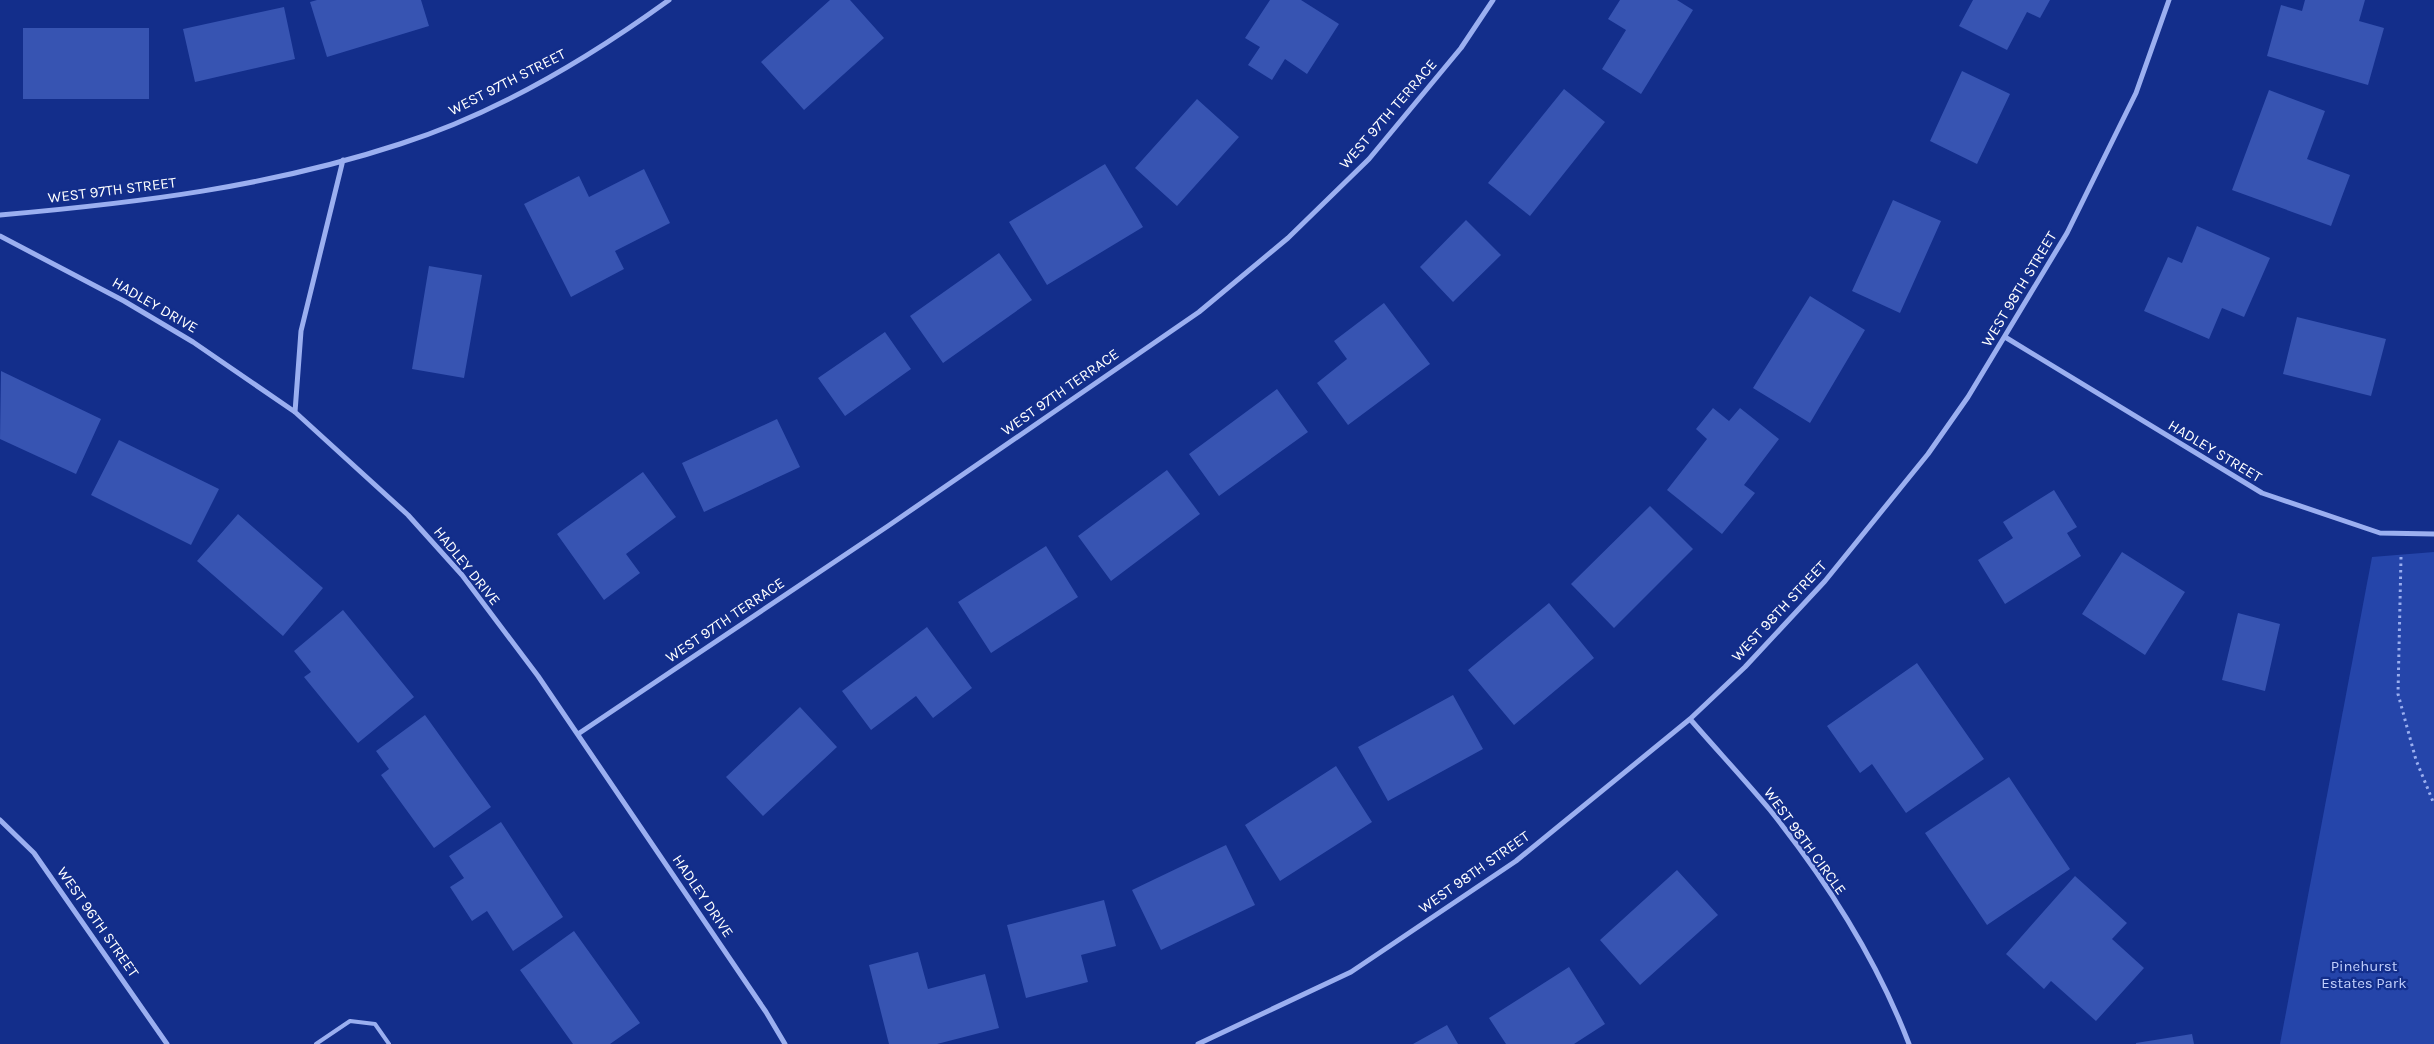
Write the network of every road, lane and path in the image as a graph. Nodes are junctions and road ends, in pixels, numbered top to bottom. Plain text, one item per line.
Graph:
1 (668, 0) edge
2 (1493, 0) edge
3 (2170, 0) edge
4 (343, 160) junction
5 (0, 215) edge
6 (0, 236) edge
7 (2004, 337) junction
8 (295, 412) junction
9 (2402, 534) junction
10 (2434, 534) edge
11 (1690, 719) junction
12 (578, 734) junction
13 (2434, 804) edge
14 (0, 820) edge
15 (168, 1044) edge
16 (316, 1044) edge
17 (389, 1044) edge
18 (785, 1044) edge
19 (1198, 1044) edge
20 (1909, 1044) edge

1 - 4 street, WEST 97TH STREET
2 - 12 street, WEST 97TH TERRACE
3 - 7 street, WEST 98TH STREET
4 - 5 street, WEST 97TH STREET
4 - 8 street
6 - 8 street, HADLEY DRIVE
7 - 9 street, HADLEY STREET
7 - 11 street, WEST 98TH STREET
8 - 12 street, HADLEY DRIVE
9 - 10 street, HADLEY STREET
9 - 13 path
11 - 19 street, WEST 98TH STREET
11 - 20 street, WEST 98TH CIRCLE
12 - 18 street, HADLEY DRIVE
14 - 15 street, WEST 96TH STREET
16 - 17 lane

